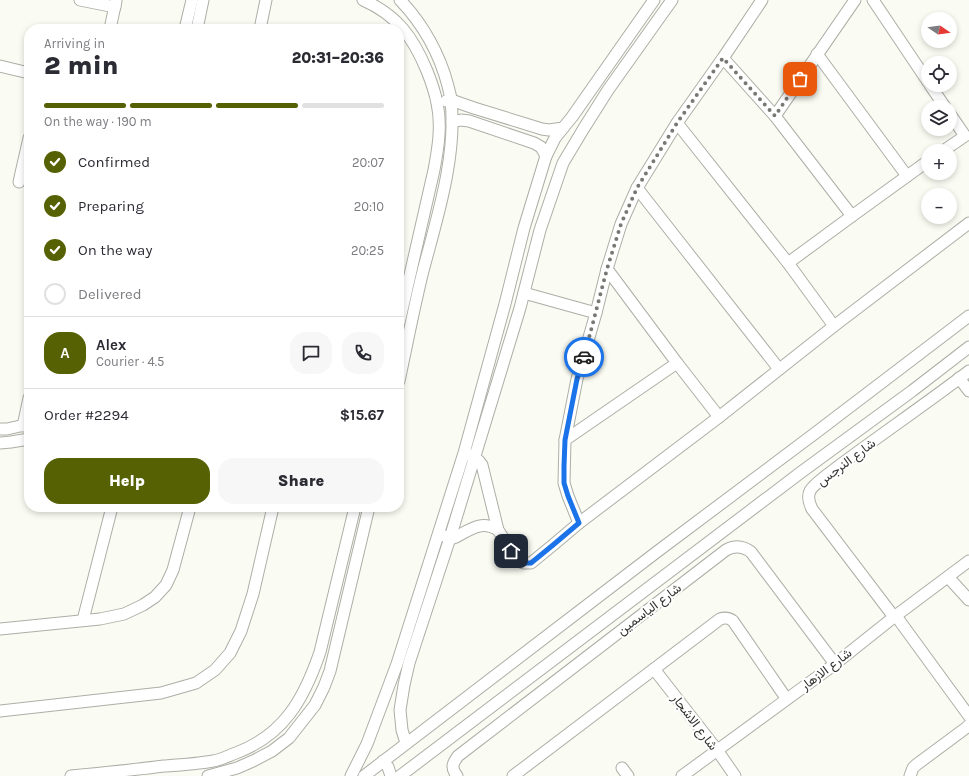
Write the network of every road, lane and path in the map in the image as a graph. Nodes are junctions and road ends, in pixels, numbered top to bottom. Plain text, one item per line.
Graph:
1 (80, 0) edge
2 (192, 0) edge
3 (203, 0) edge
4 (266, 0) edge
5 (363, 0) edge
6 (400, 0) edge
7 (654, 0) edge
8 (672, 0) edge
9 (762, 0) edge
10 (854, 0) edge
11 (873, 0) edge
12 (115, 3) edge
13 (111, 24) edge
14 (186, 24) edge
15 (197, 24) edge
16 (261, 24) edge
17 (399, 24) edge
18 (404, 30) edge
19 (818, 54) junction
20 (723, 58) junction
21 (0, 66) edge
22 (24, 72) edge
23 (921, 72) edge
24 (451, 100) junction
25 (438, 103) junction
26 (775, 116) junction
27 (452, 122) junction
28 (677, 123) junction
29 (957, 124) edge
30 (563, 128) junction
31 (967, 139) edge
32 (957, 144) edge
33 (546, 156) junction
34 (24, 160) edge
35 (921, 166) edge
36 (907, 176) junction
37 (19, 182) dead end
38 (637, 188) junction
39 (852, 216) junction
40 (969, 223) edge
41 (788, 263) junction
42 (607, 269) junction
43 (524, 293) junction
44 (404, 301) edge
45 (505, 304) junction
46 (520, 308) junction
47 (596, 312) junction
48 (969, 316) edge
49 (834, 326) junction
50 (969, 347) edge
51 (404, 358) edge
52 (677, 363) junction
53 (779, 369) junction
54 (969, 371) edge
55 (959, 378) junction
56 (969, 391) edge
57 (719, 417) junction
58 (24, 425) edge
59 (0, 429) edge
60 (856, 431) junction
61 (24, 440) edge
62 (565, 440) junction
63 (0, 443) edge
64 (866, 446) junction
65 (464, 453) junction
66 (475, 457) junction
67 (111, 512) edge
68 (189, 512) edge
69 (272, 512) edge
70 (354, 512) edge
71 (368, 512) edge
72 (579, 523) junction
73 (498, 530) junction
74 (437, 534) junction
75 (450, 538) junction
76 (347, 541) junction
77 (360, 545) junction
78 (696, 552) junction
79 (969, 560) edge
80 (706, 566) junction
81 (948, 577) junction
82 (969, 600) edge
83 (895, 616) junction
84 (83, 620) junction
85 (0, 629) edge
86 (835, 664) junction
87 (654, 669) junction
88 (519, 687) junction
89 (541, 692) junction
90 (786, 698) junction
91 (0, 711) edge
92 (969, 716) edge
93 (969, 725) edge
94 (406, 743) junction
95 (717, 750) junction
96 (382, 761) junction
97 (71, 776) edge
98 (208, 776) edge
99 (351, 776) edge
100 (364, 776) edge
101 (391, 776) edge
102 (400, 776) edge
103 (457, 776) edge
104 (513, 776) edge
105 (682, 776) edge
106 (735, 776) edge
107 (910, 776) edge

1 - 12 street
2 - 14 street
3 - 15 street
4 - 16 street
5 - 17 street
6 - 24 street
7 - 30 street
8 - 43 street
9 - 20 street
10 - 19 street
11 - 23 street
12 - 13 street
18 - 25 street
19 - 26 street
19 - 36 street
20 - 26 street
20 - 28 street
21 - 22 street
24 - 25 street
24 - 27 street
24 - 30 street
25 - 44 street
26 - 39 street
27 - 33 street
27 - 51 street
28 - 38 street
28 - 41 street
29 - 31 street
30 - 33 street
31 - 32 street
33 - 45 street
34 - 37 street
35 - 36 street
36 - 39 street
38 - 42 street
38 - 53 street
39 - 41 street
40 - 49 street
41 - 49 street
42 - 47 street
42 - 52 street
43 - 46 street
43 - 47 street
45 - 46 street
45 - 65 street
46 - 66 street
47 - 62 street
48 - 94 street
49 - 53 street
50 - 60 street
52 - 57 street
52 - 62 street
53 - 57 street
54 - 55 street, شارع النرجس
55 - 56 street
55 - 64 street, شارع النرجس
57 - 72 street
58 - 59 street
60 - 64 street
60 - 78 street
61 - 63 street
62 - 72 street
64 - 83 street, شارع النرجس
65 - 66 street
65 - 74 street
66 - 73 street
66 - 75 street
67 - 84 street
68 - 84 street
69 - 91 street
70 - 76 street
71 - 77 street
72 - 73 street
73 - 75 street
74 - 75 street
74 - 99 street
75 - 94 street
76 - 77 street
76 - 97 street
77 - 98 street
78 - 80 street
78 - 88 street
79 - 81 street, شارع الازهار
80 - 86 street, شارع الياسمين
80 - 89 street, شارع الياسمين
81 - 82 street
81 - 83 street, شارع الازهار
83 - 86 street, شارع الازهار
83 - 92 street, شارع النرجس
84 - 85 street
86 - 90 street, شارع الازهار
87 - 90 street
87 - 95 street, شارع الاشجار
87 - 104 street
88 - 89 street
88 - 102 street
89 - 103 street, شارع الياسمين
90 - 95 street, شارع الازهار
93 - 107 street
94 - 96 street
95 - 105 street, شارع الازهار
95 - 106 street, شارع الاشجار
96 - 100 street
96 - 101 street

